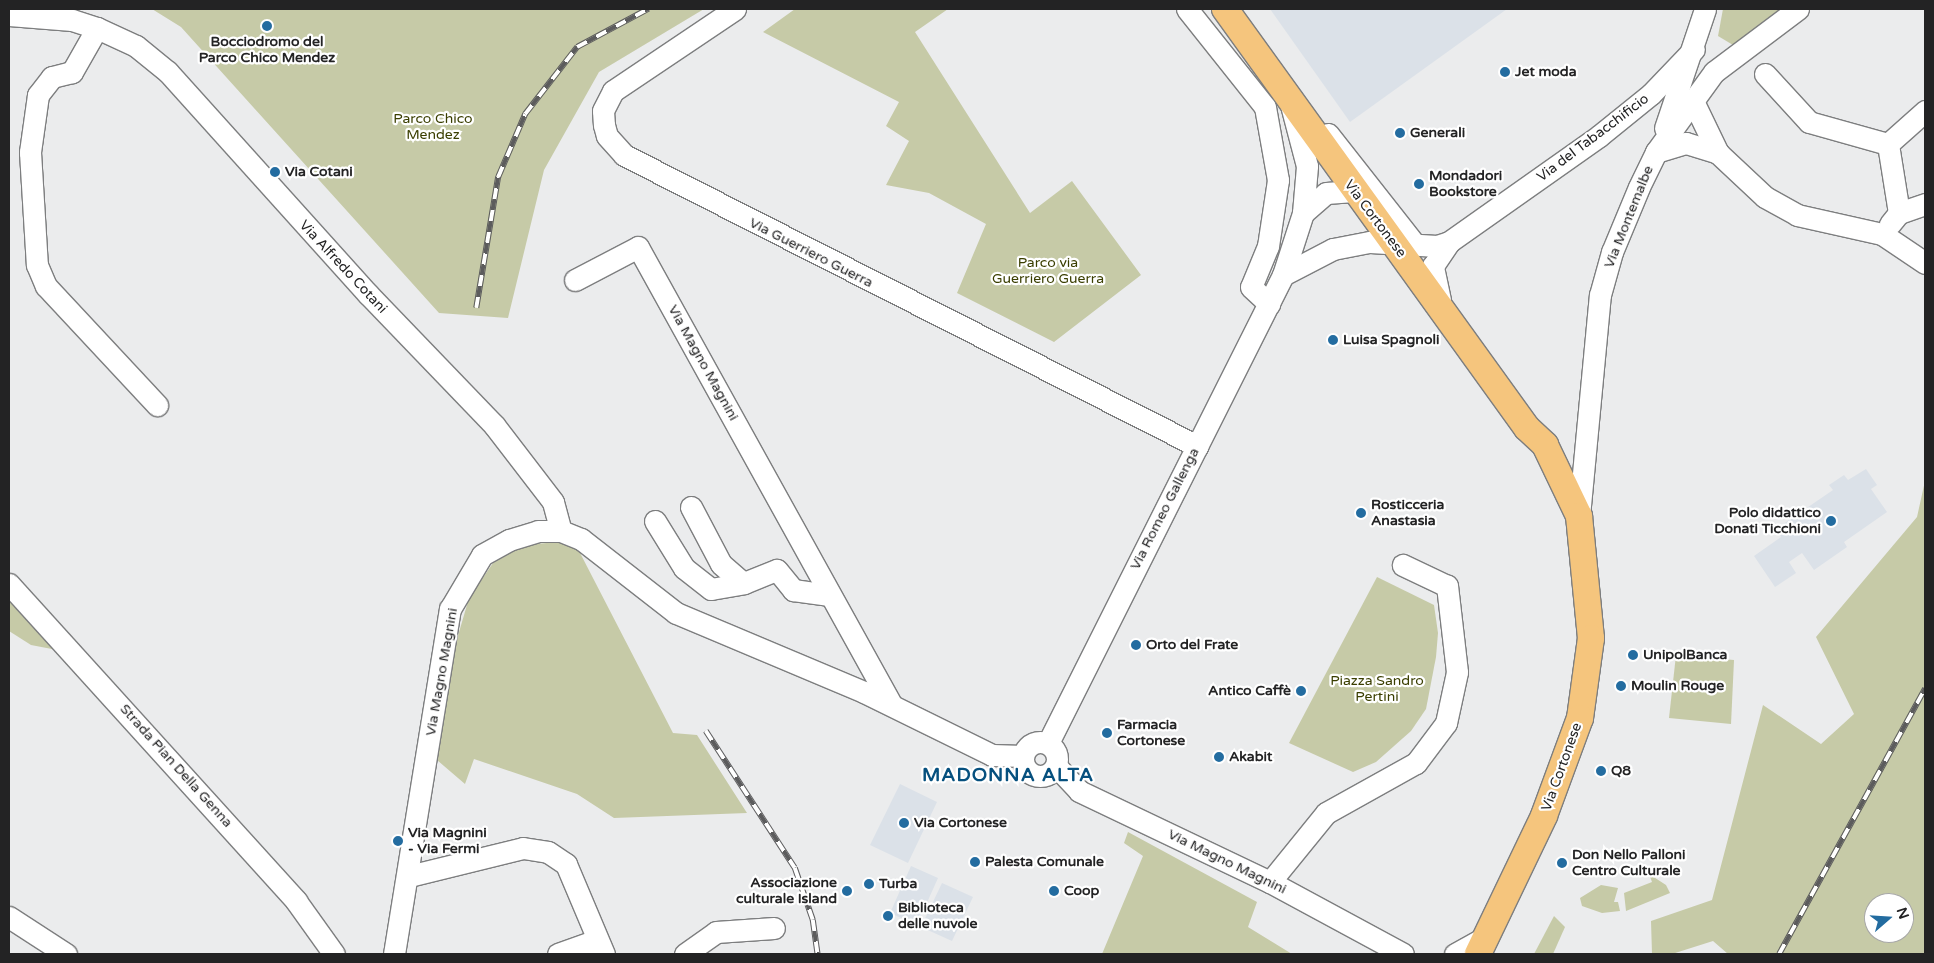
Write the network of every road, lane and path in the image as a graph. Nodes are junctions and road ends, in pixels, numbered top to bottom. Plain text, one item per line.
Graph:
1 (735, 9) edge
2 (1187, 9) edge
3 (1225, 9) edge
4 (1706, 9) edge
5 (1798, 9) edge
6 (9, 15) edge
7 (98, 28) junction
8 (1694, 49) junction
9 (1766, 74) dead end
10 (1693, 101) junction
11 (1291, 104) junction
12 (1925, 111) edge
13 (1888, 144) junction
14 (1656, 152) junction
15 (1718, 153) junction
16 (1354, 191) junction
17 (1925, 204) edge
18 (1303, 213) junction
19 (1899, 213) junction
20 (1882, 234) junction
21 (1449, 242) junction
22 (1332, 248) junction
23 (1405, 249) junction
24 (1925, 263) edge
25 (1283, 275) junction
26 (575, 280) dead end
27 (1269, 304) junction
28 (1443, 308) junction
29 (157, 405) dead end
30 (1527, 428) junction
31 (1197, 446) junction
32 (691, 507) dead end
33 (1579, 516) junction
34 (655, 520) dead end
35 (561, 531) junction
36 (1403, 565) dead end
37 (1585, 567) junction
38 (743, 583) junction
39 (9, 584) edge
40 (830, 595) junction
41 (890, 704) junction
42 (1048, 743) junction
43 (1023, 756) junction
44 (1056, 766) junction
45 (409, 876) junction
46 (1270, 882) junction
47 (9, 917) edge
48 (774, 928) dead end
49 (1482, 946) edge
50 (601, 947) edge
51 (65, 954) edge
52 (334, 954) edge
53 (394, 954) edge
54 (558, 954) edge
55 (685, 954) edge
56 (1402, 954) edge
57 (1456, 954) edge

1 - 31 street, Via Guerriero Guerra
2 - 27 street
3 - 11 main road, Via Cortonese
4 - 8 street, Via del Tabacchificio
5 - 10 street, Via Montemalbe
6 - 7 street, Via Alfredo Cotani
7 - 29 street
7 - 35 street, Via Alfredo Cotani
8 - 14 street
8 - 21 street, Via del Tabacchificio
9 - 13 street
10 - 14 street, Via Montemalbe
10 - 15 street
11 - 16 main road, Via Cortonese
11 - 18 street, Via Romeo Gallenga
11 - 23 street
12 - 13 street
13 - 19 street
14 - 15 street
14 - 33 street, Via Montemalbe
15 - 20 street
16 - 18 street
16 - 23 main road, Via Cortonese
17 - 19 street
18 - 25 street, Via Romeo Gallenga
19 - 20 street
20 - 24 street
21 - 23 street, Via del Tabacchificio
21 - 28 street, Via del Tabacchificio
22 - 23 street
22 - 23 street
22 - 25 street
23 - 28 main road, Via Cortonese
25 - 27 street, Via Romeo Gallenga
26 - 40 street, Via Magno Magnini
27 - 31 street, Via Romeo Gallenga
28 - 30 main road, Via Cortonese
30 - 33 main road, Via Cortonese
30 - 37 main road, Via Cortonese
31 - 42 street, Via Romeo Gallenga
32 - 38 street
33 - 37 main road, Via Cortonese
34 - 38 street
35 - 41 street, Via Magno Magnini
35 - 45 street, Via Magno Magnini
36 - 46 street
37 - 49 main road, Via Cortonese
38 - 40 street
39 - 52 street, Strada Pian Della Genna
40 - 41 street, Via Magno Magnini
41 - 43 street, Via Magno Magnini
42 - 43 street
42 - 44 street, Via Magno Magnini
43 - 44 street
44 - 46 street, Via Magno Magnini
45 - 50 street
45 - 53 street, Via Magno Magnini
46 - 56 street, Via Magno Magnini
47 - 51 street
48 - 55 street
49 - 57 street
50 - 54 street

